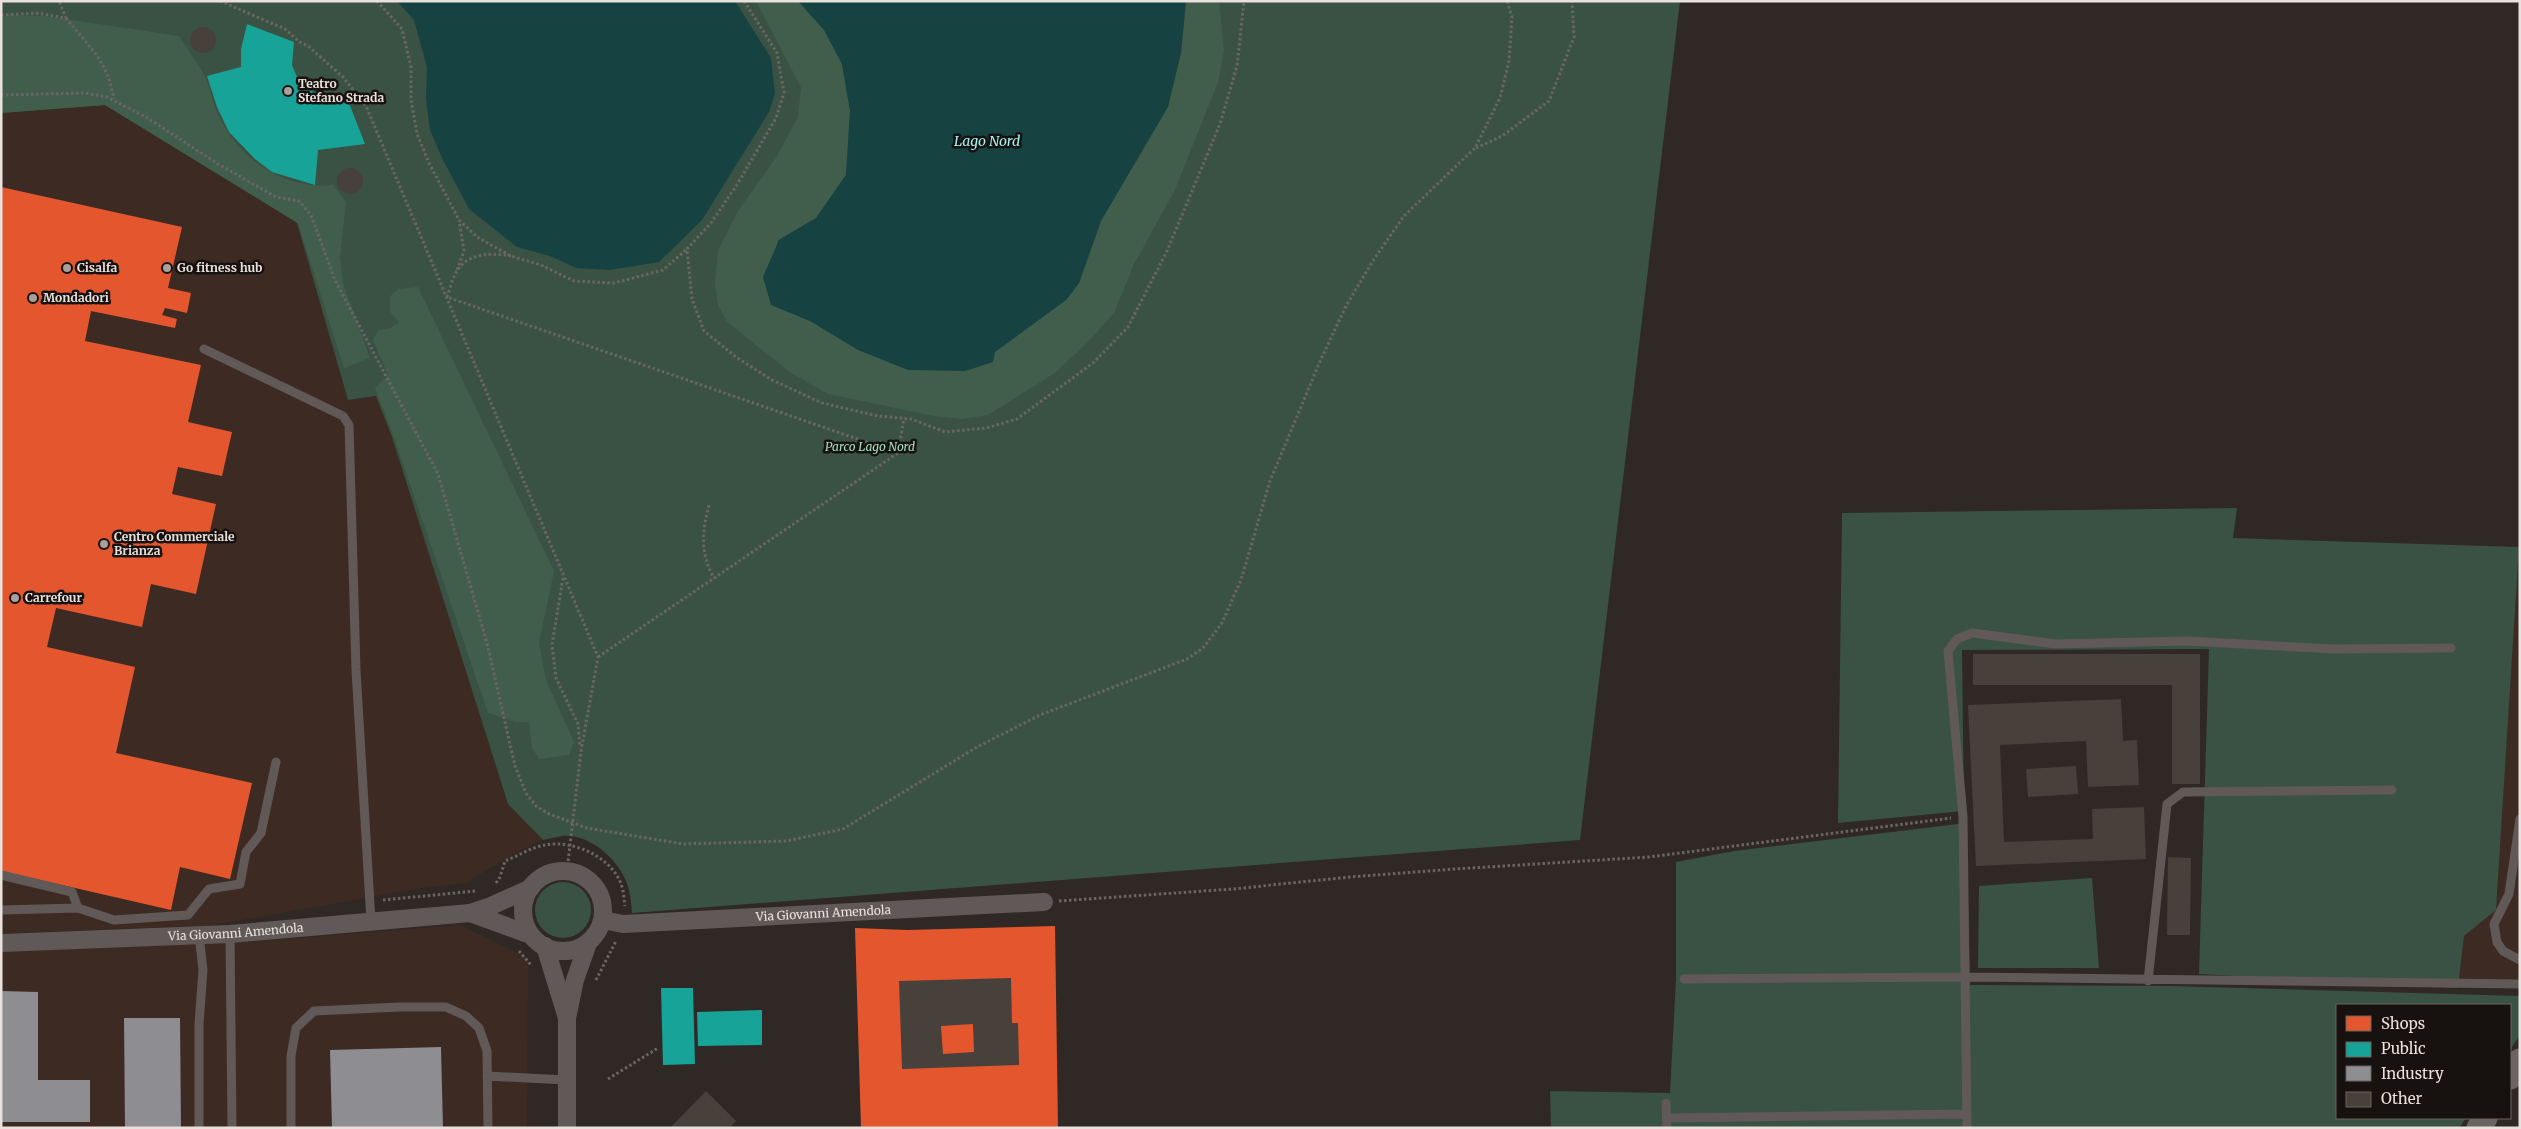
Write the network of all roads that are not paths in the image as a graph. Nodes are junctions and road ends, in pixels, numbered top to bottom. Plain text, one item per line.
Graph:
1 (204, 349) dead end
2 (2450, 648) dead end
3 (276, 762) dead end
4 (2392, 790) dead end
5 (2520, 819) edge
6 (1, 875) edge
7 (531, 888) junction
8 (1044, 902) road end
9 (78, 908) junction
10 (1, 910) edge
11 (477, 911) junction
12 (603, 920) junction
13 (371, 921) junction
14 (230, 934) junction
15 (531, 935) junction
16 (199, 936) junction
17 (1, 943) edge
18 (588, 943) junction
19 (545, 946) junction
20 (2520, 960) edge
21 (1966, 977) junction
22 (1684, 979) dead end
23 (2148, 981) junction
24 (2520, 984) edge
25 (567, 1018) junction
26 (2520, 1061) edge
27 (2511, 1075) edge
28 (487, 1076) junction
29 (566, 1080) junction
30 (1666, 1103) dead end
31 (1967, 1114) junction
32 (1667, 1118) junction
33 (199, 1128) edge
34 (232, 1128) edge
35 (291, 1128) edge
36 (488, 1128) edge
37 (567, 1128) edge
38 (1667, 1128) edge
39 (1967, 1128) edge

1 - 13 lane
2 - 21 lane
3 - 9 lane
4 - 23 lane
5 - 20 lane
6 - 9 lane
7 - 11 street, Via Giovanni Amendola
7 - 12 street
7 - 15 street
8 - 12 street, Via Giovanni Amendola
9 - 10 lane
11 - 13 street, Via Giovanni Amendola
11 - 15 street, Via Giovanni Amendola
12 - 18 street
13 - 14 street, Via Giovanni Amendola
14 - 16 street, Via Giovanni Amendola
14 - 34 lane
15 - 19 street
16 - 17 street, Via Giovanni Amendola
16 - 33 lane
18 - 19 street
18 - 25 street
19 - 25 street
21 - 22 lane
21 - 23 lane
21 - 31 lane
23 - 24 lane
25 - 29 street
26 - 27 main road
28 - 29 lane
28 - 35 lane
28 - 36 lane
29 - 37 street
30 - 32 lane
31 - 32 lane
31 - 39 lane
32 - 38 lane

